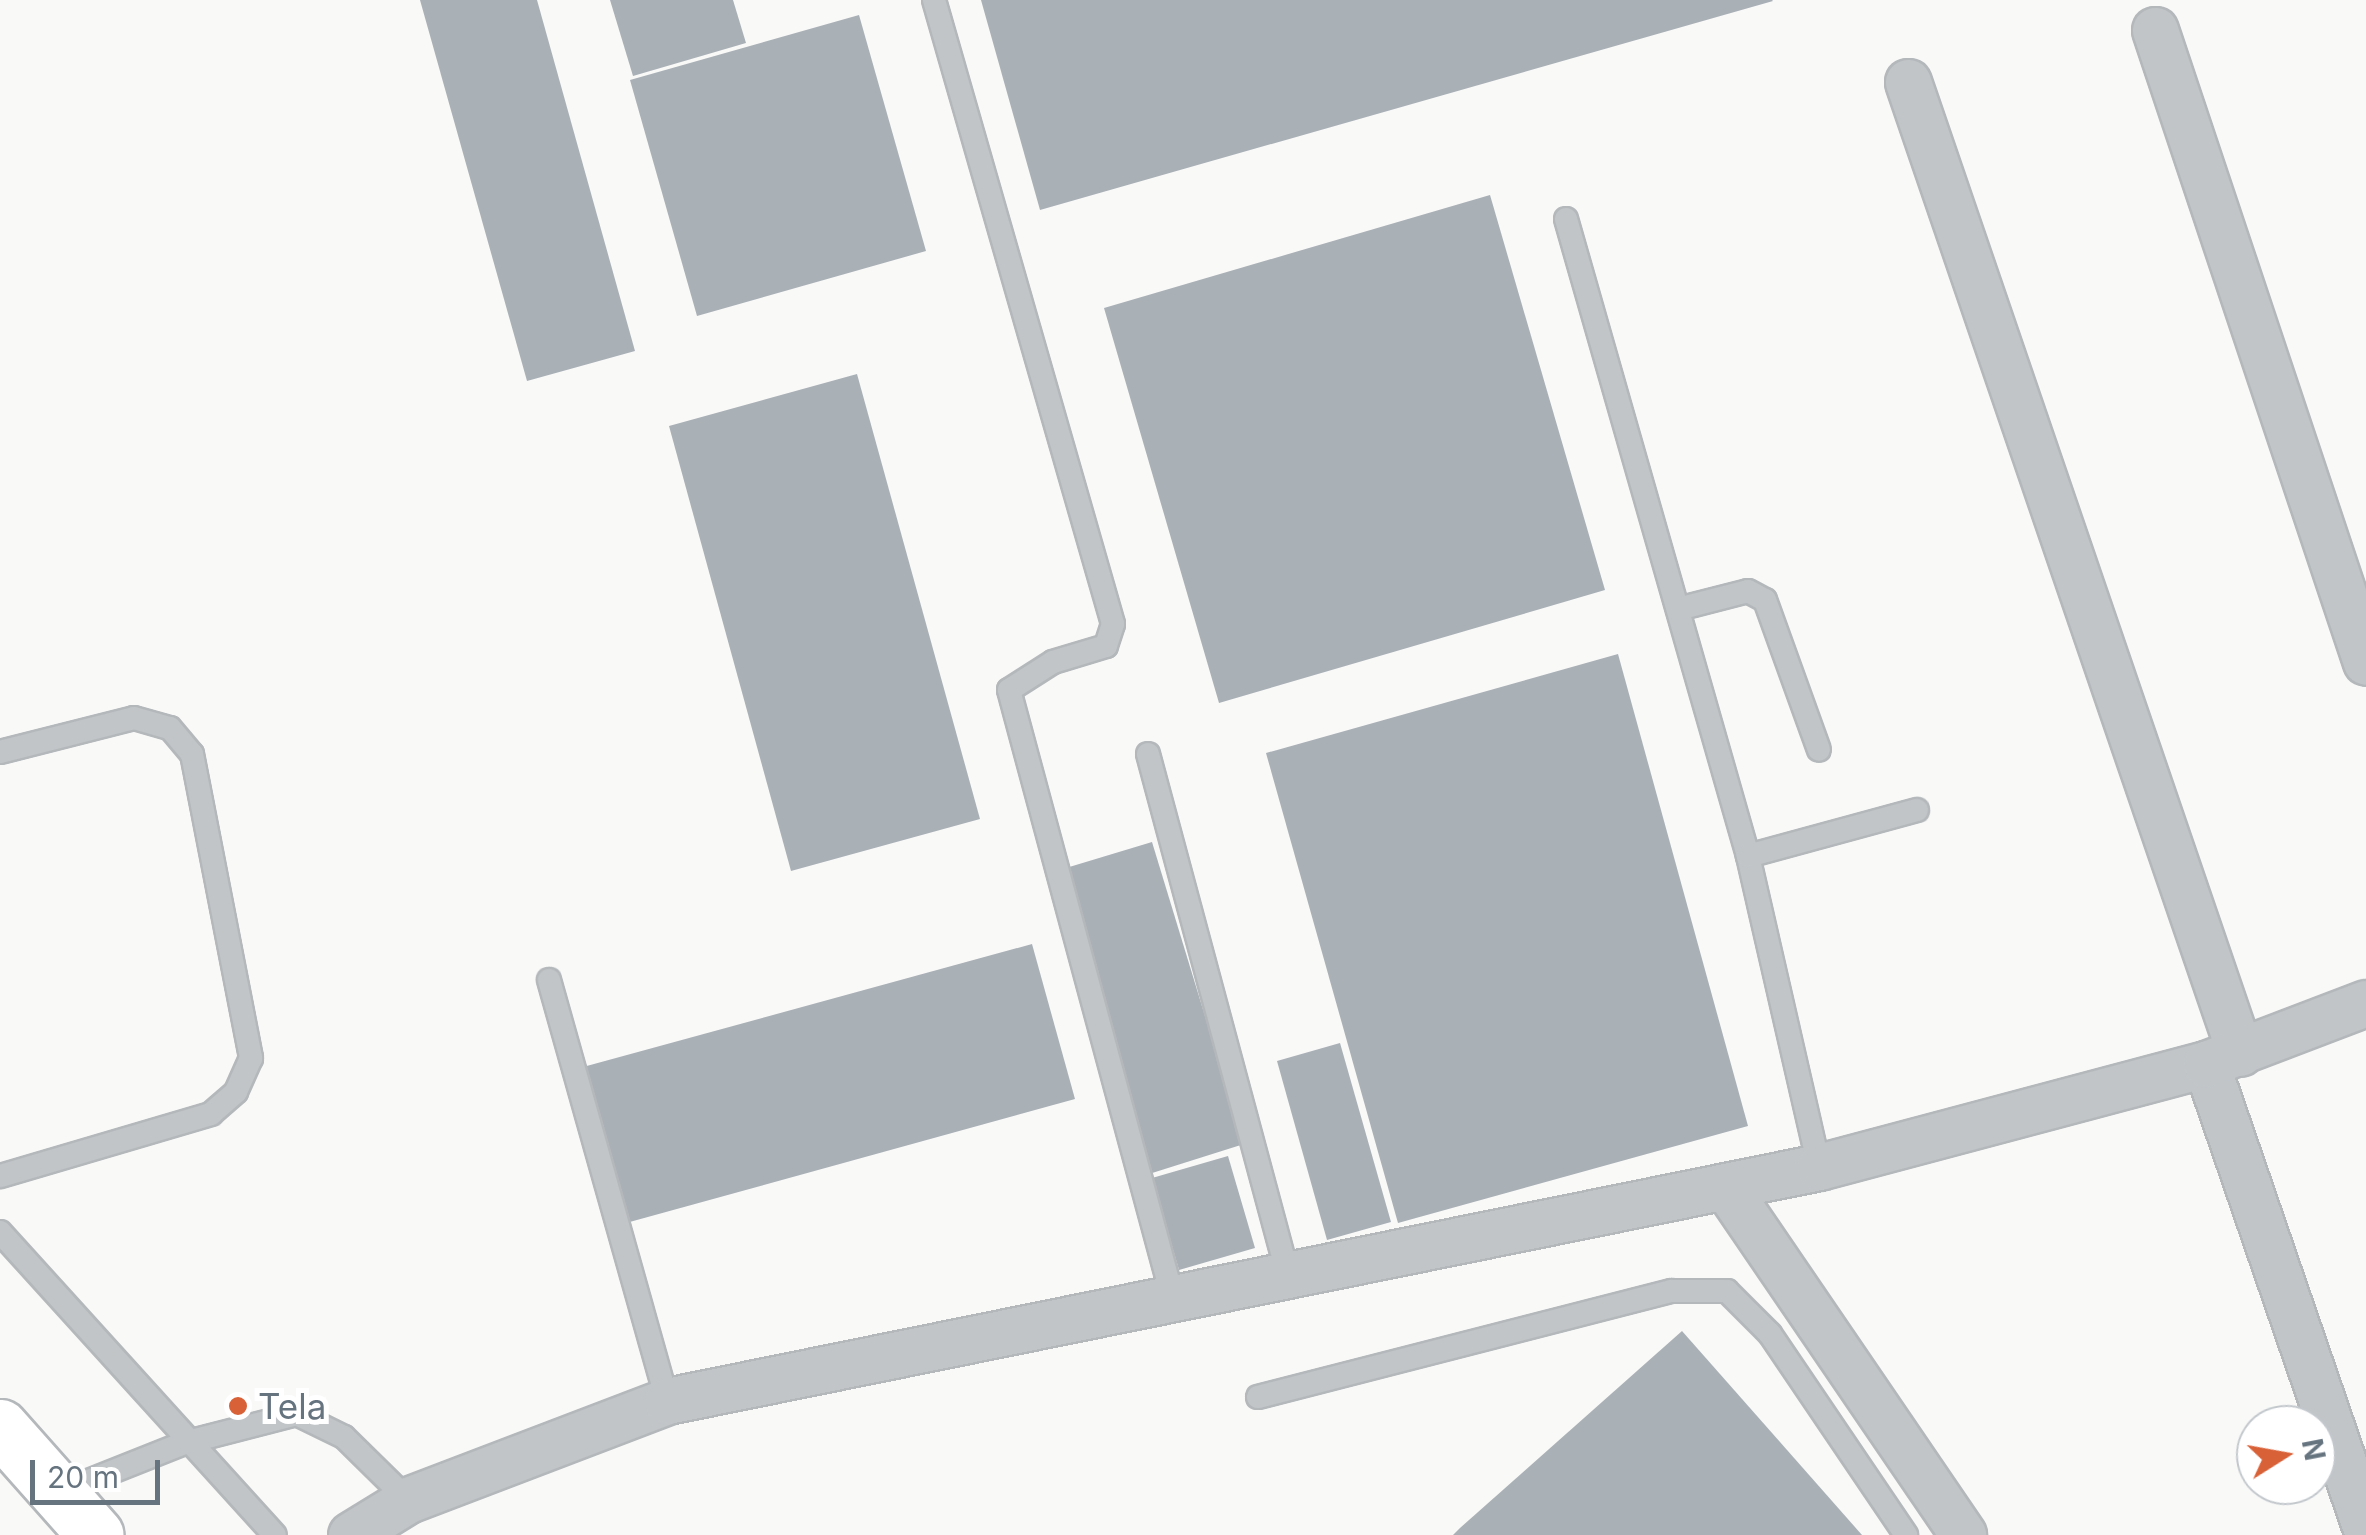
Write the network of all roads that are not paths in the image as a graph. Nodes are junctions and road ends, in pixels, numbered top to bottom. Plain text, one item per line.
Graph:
1 (934, 0) edge
2 (2154, 30) dead end
3 (1908, 82) dead end
4 (1566, 218) dead end
5 (1678, 608) junction
6 (2366, 662) edge
7 (1819, 750) dead end
8 (0, 752) edge
9 (1148, 754) dead end
10 (1917, 810) dead end
11 (1748, 856) junction
12 (549, 980) dead end
13 (2366, 1003) edge
14 (2223, 1058) junction
15 (1820, 1167) junction
16 (0, 1176) edge
17 (1726, 1187) junction
18 (0, 1232) edge
19 (1288, 1275) junction
20 (1174, 1303) junction
21 (1258, 1397) dead end
22 (667, 1401) junction
23 (0, 1428) edge
24 (184, 1443) junction
25 (58, 1493) junction
26 (408, 1500) junction
27 (2366, 1528) edge
28 (96, 1535) edge
29 (275, 1535) edge
30 (350, 1535) edge
31 (1906, 1535) edge
32 (1963, 1535) edge

1 - 20 lane
2 - 6 street
3 - 14 street
4 - 5 lane
5 - 7 lane
5 - 11 lane
8 - 16 lane
9 - 19 lane
10 - 11 lane
11 - 15 lane
12 - 22 lane
13 - 14 street
14 - 15 street
14 - 27 street
15 - 17 street
17 - 19 street
17 - 32 street
18 - 24 lane
19 - 20 street
20 - 22 street
21 - 31 lane
22 - 26 street
23 - 25 highway
24 - 25 lane
24 - 26 lane
24 - 29 lane
25 - 28 highway
26 - 30 street

